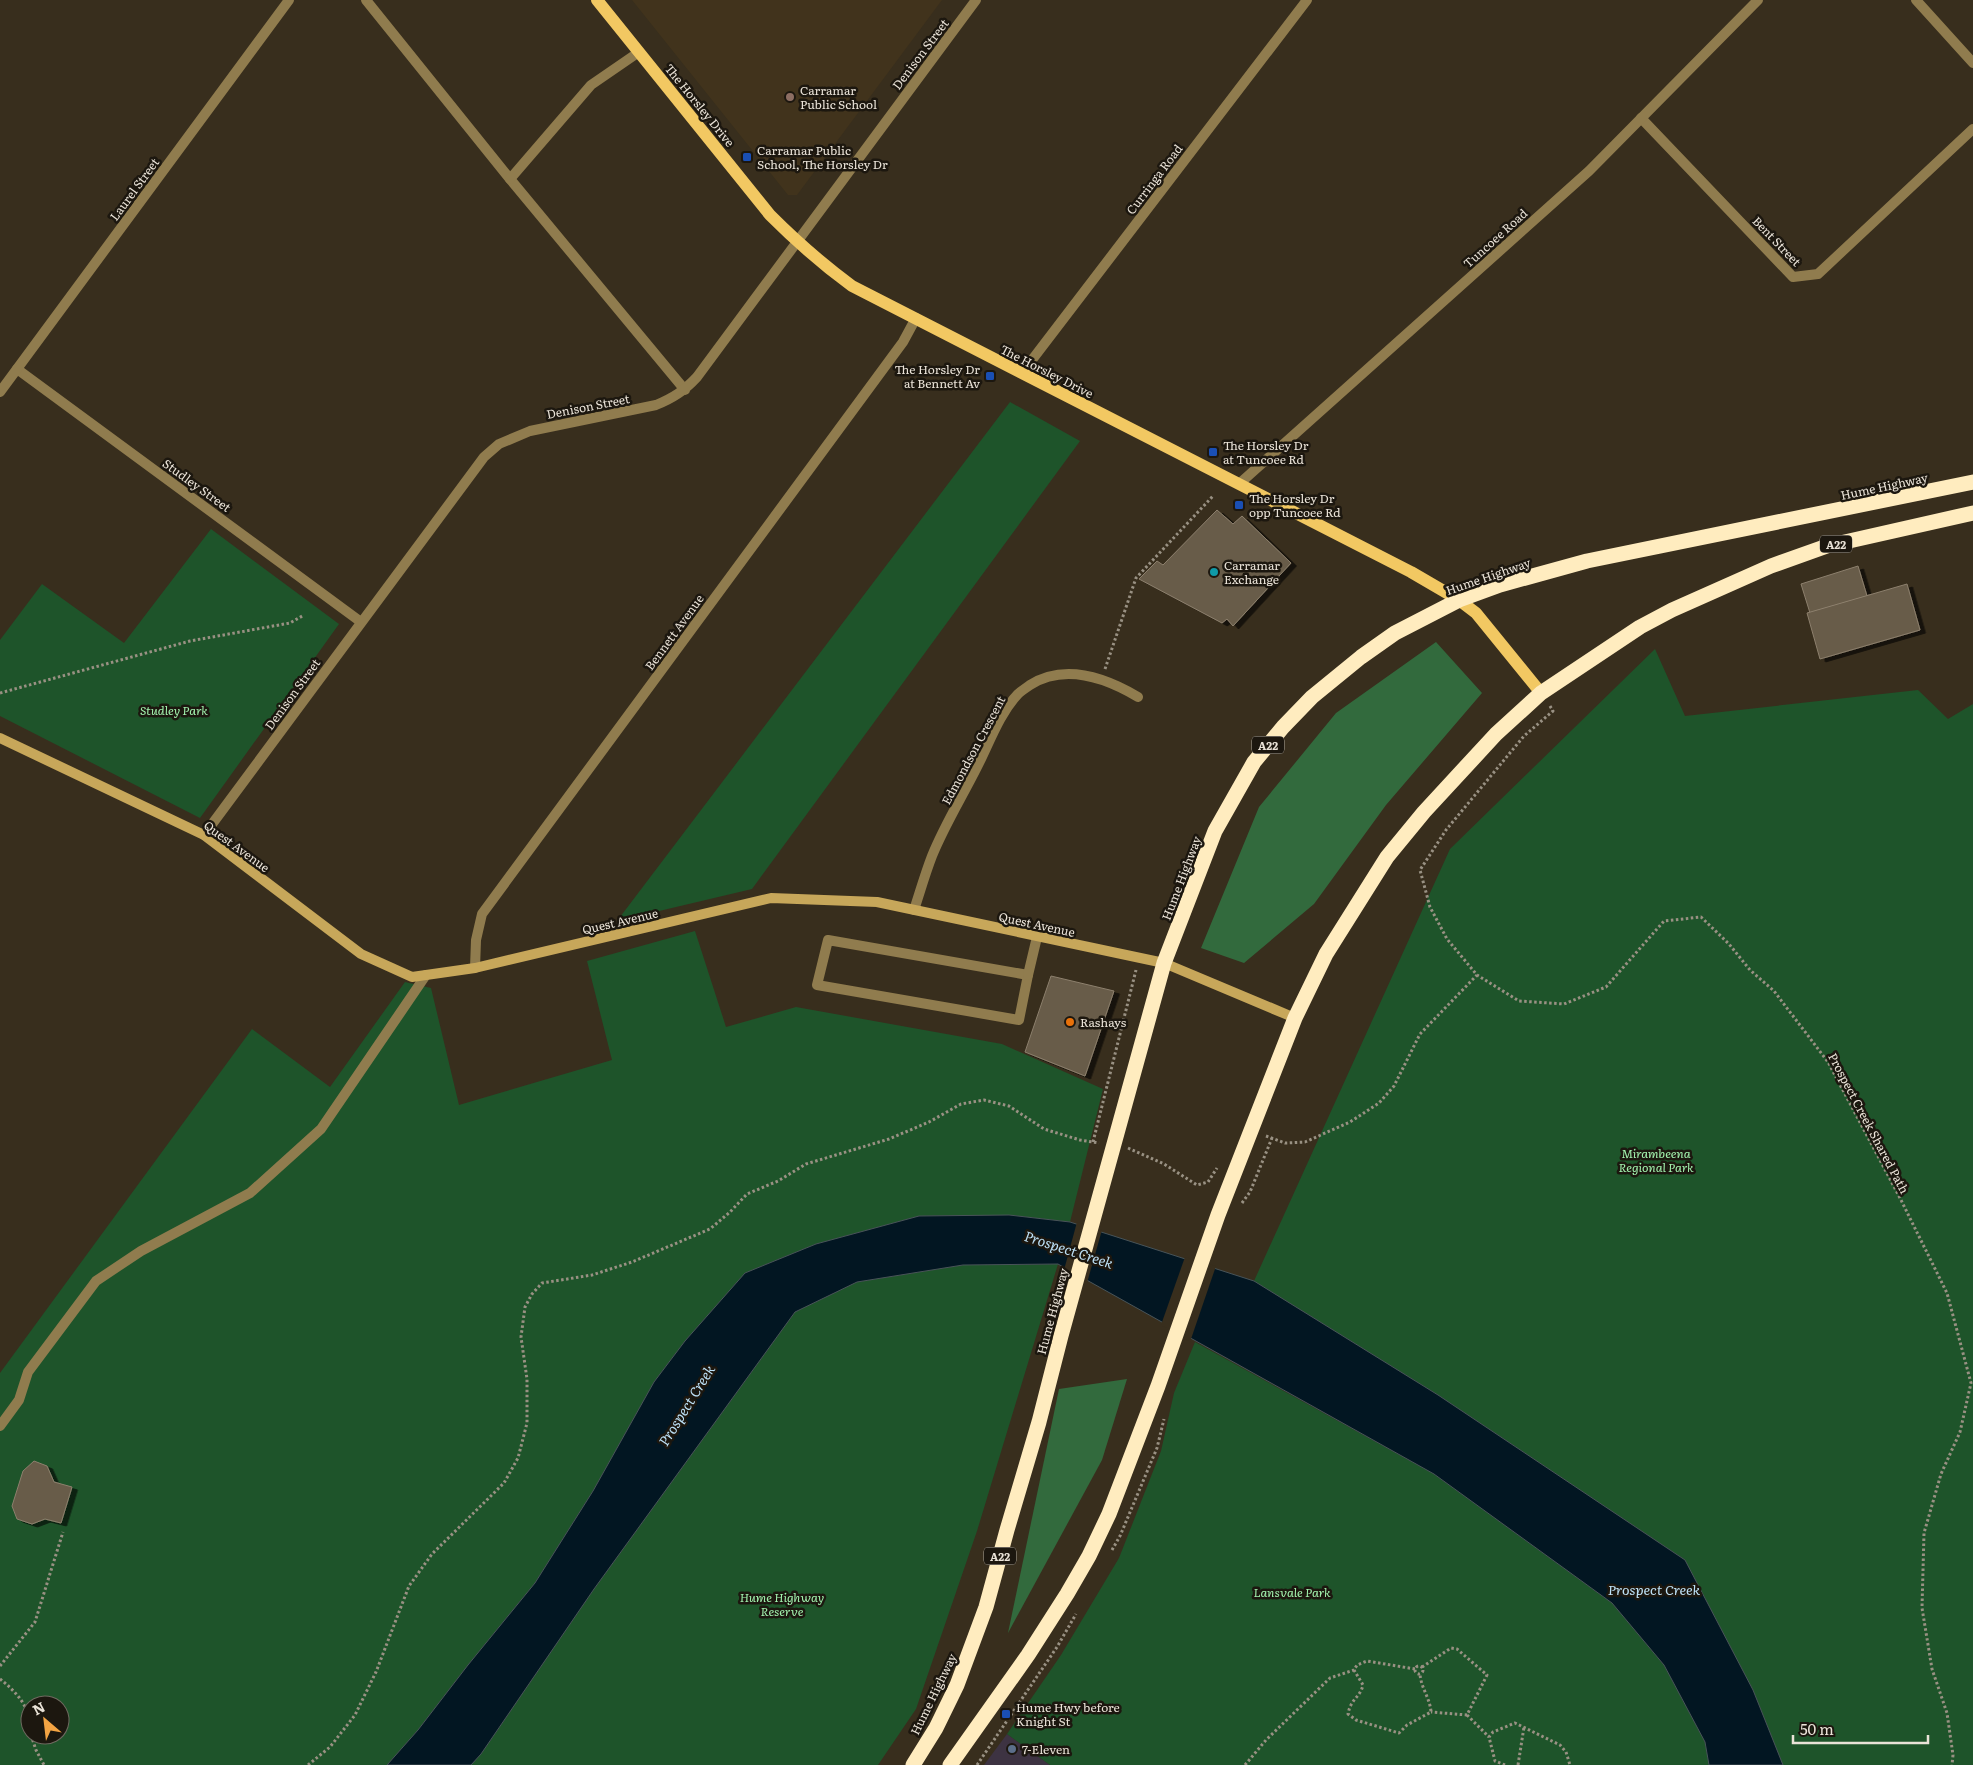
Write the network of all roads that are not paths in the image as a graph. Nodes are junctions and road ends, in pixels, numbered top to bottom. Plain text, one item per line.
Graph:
1 (289, 0) edge
2 (366, 0) edge
3 (597, 0) edge
4 (976, 0) edge
5 (1307, 0) edge
6 (1758, 0) edge
7 (1916, 0) edge
8 (639, 52) junction
9 (1973, 63) edge
10 (1641, 118) junction
11 (1973, 129) edge
12 (510, 179) junction
13 (796, 242) junction
14 (916, 318) junction
15 (17, 368) junction
16 (1022, 373) junction
17 (685, 390) junction
18 (0, 392) edge
19 (1973, 482) edge
20 (1239, 484) junction
21 (1973, 513) edge
22 (1459, 600) junction
23 (361, 622) junction
24 (1542, 693) junction
25 (1138, 697) dead end
26 (0, 738) edge
27 (204, 836) junction
28 (914, 910) junction
29 (1037, 937) junction
30 (1164, 963) junction
31 (475, 968) junction
32 (426, 975) junction
33 (1028, 975) junction
34 (1295, 1018) junction
35 (0, 1426) edge
36 (913, 1765) edge
37 (950, 1765) edge

1 - 15 street, Laurel Street
2 - 12 street
3 - 8 main road, The Horsley Drive
4 - 13 street, Denison Street
5 - 16 street, Curringa Road
6 - 10 street, Tuncoee Road
7 - 9 street
8 - 12 street
8 - 13 main road, The Horsley Drive
10 - 11 street, Bent Street
10 - 20 street, Tuncoee Road
12 - 17 street
13 - 14 main road, The Horsley Drive
13 - 17 street, Denison Street
14 - 16 main road, The Horsley Drive
14 - 31 street, Bennett Avenue
15 - 18 street, Laurel Street
15 - 23 street, Studley Street
16 - 20 main road, The Horsley Drive
17 - 23 street, Denison Street
19 - 22 highway, Hume Highway / A22
20 - 22 main road, The Horsley Drive
21 - 24 highway, A22
22 - 24 main road, The Horsley Drive
22 - 30 highway, Hume Highway / A22
23 - 27 street, Denison Street
24 - 34 highway, A22
25 - 28 street, Edmondson Crescent
26 - 27 street, Quest Avenue
27 - 32 street, Quest Avenue
28 - 29 street, Quest Avenue
28 - 31 street, Quest Avenue
29 - 30 street, Quest Avenue
29 - 33 street
30 - 34 street, Quest Avenue
30 - 36 highway, Hume Highway / A22
31 - 32 street, Quest Avenue
32 - 35 street
33 - 33 street
34 - 37 highway, A22

